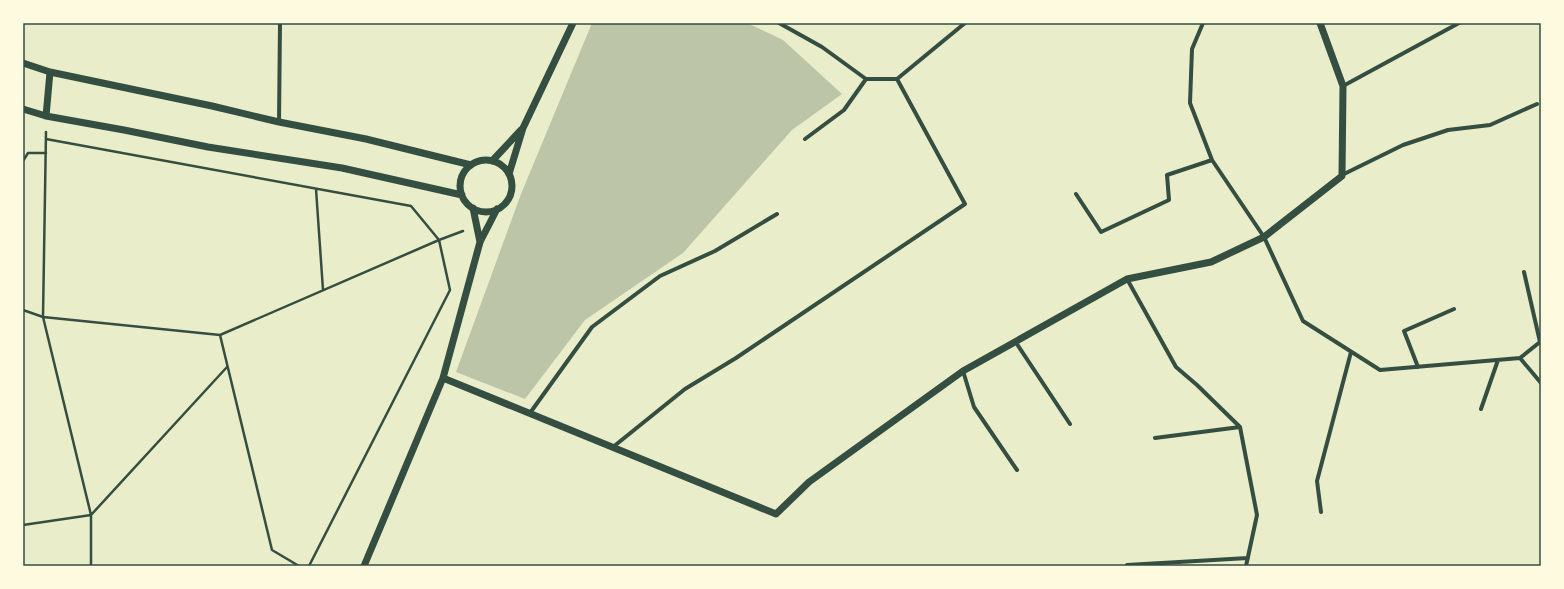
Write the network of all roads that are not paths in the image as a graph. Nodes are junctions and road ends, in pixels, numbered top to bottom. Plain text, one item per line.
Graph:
1 (280, 23) edge
2 (573, 23) edge
3 (779, 23) edge
4 (965, 23) edge
5 (1203, 23) edge
6 (1320, 23) edge
7 (1459, 23) edge
8 (23, 63) edge
9 (50, 72) junction
10 (866, 79) junction
11 (897, 79) junction
12 (1343, 86) junction
13 (1537, 104) dead end
14 (23, 109) edge
15 (46, 116) junction
16 (279, 122) junction
17 (523, 128) junction
18 (805, 139) dead end
19 (1212, 160) junction
20 (492, 161) junction
21 (471, 165) junction
22 (509, 174) junction
23 (1342, 176) junction
24 (1076, 194) dead end
25 (462, 195) junction
26 (473, 208) junction
27 (497, 209) junction
28 (777, 214) dead end
29 (1264, 237) junction
30 (480, 242) junction
31 (1524, 272) dead end
32 (1127, 279) junction
33 (1454, 309) dead end
34 (1015, 341) junction
35 (1351, 352) junction
36 (1520, 358) junction
37 (1498, 360) junction
38 (1418, 367) junction
39 (963, 371) junction
40 (443, 378) junction
41 (1541, 383) edge
42 (1481, 409) dead end
43 (530, 413) junction
44 (1070, 424) dead end
45 (1240, 427) junction
46 (1155, 438) dead end
47 (613, 447) junction
48 (1017, 470) dead end
49 (1320, 512) dead end
50 (1248, 558) junction
51 (1127, 565) edge
52 (364, 566) edge
53 (1246, 566) edge

1 - 16 street
2 - 17 street
3 - 10 street
4 - 11 street
5 - 19 street
6 - 12 street
7 - 12 street
8 - 9 street
9 - 15 street
9 - 16 street
10 - 11 street
10 - 18 street
11 - 47 street
12 - 23 street
13 - 23 street
14 - 15 street
15 - 25 street
16 - 21 street
17 - 20 street
17 - 22 street
19 - 24 street
19 - 29 street
20 - 21 street
20 - 22 street
21 - 25 street
22 - 27 street
23 - 29 street
25 - 26 street
26 - 27 street
26 - 30 street
27 - 30 street
28 - 43 street
29 - 32 street
29 - 35 street
30 - 40 street
31 - 36 street
32 - 34 street
32 - 45 street
33 - 38 street
34 - 39 street
34 - 44 street
35 - 38 street
35 - 49 street
36 - 37 street
36 - 41 street
37 - 38 street
37 - 42 street
39 - 47 street
39 - 48 street
40 - 43 street
40 - 52 street
43 - 47 street
45 - 46 street
45 - 50 street
50 - 51 street
50 - 53 street

